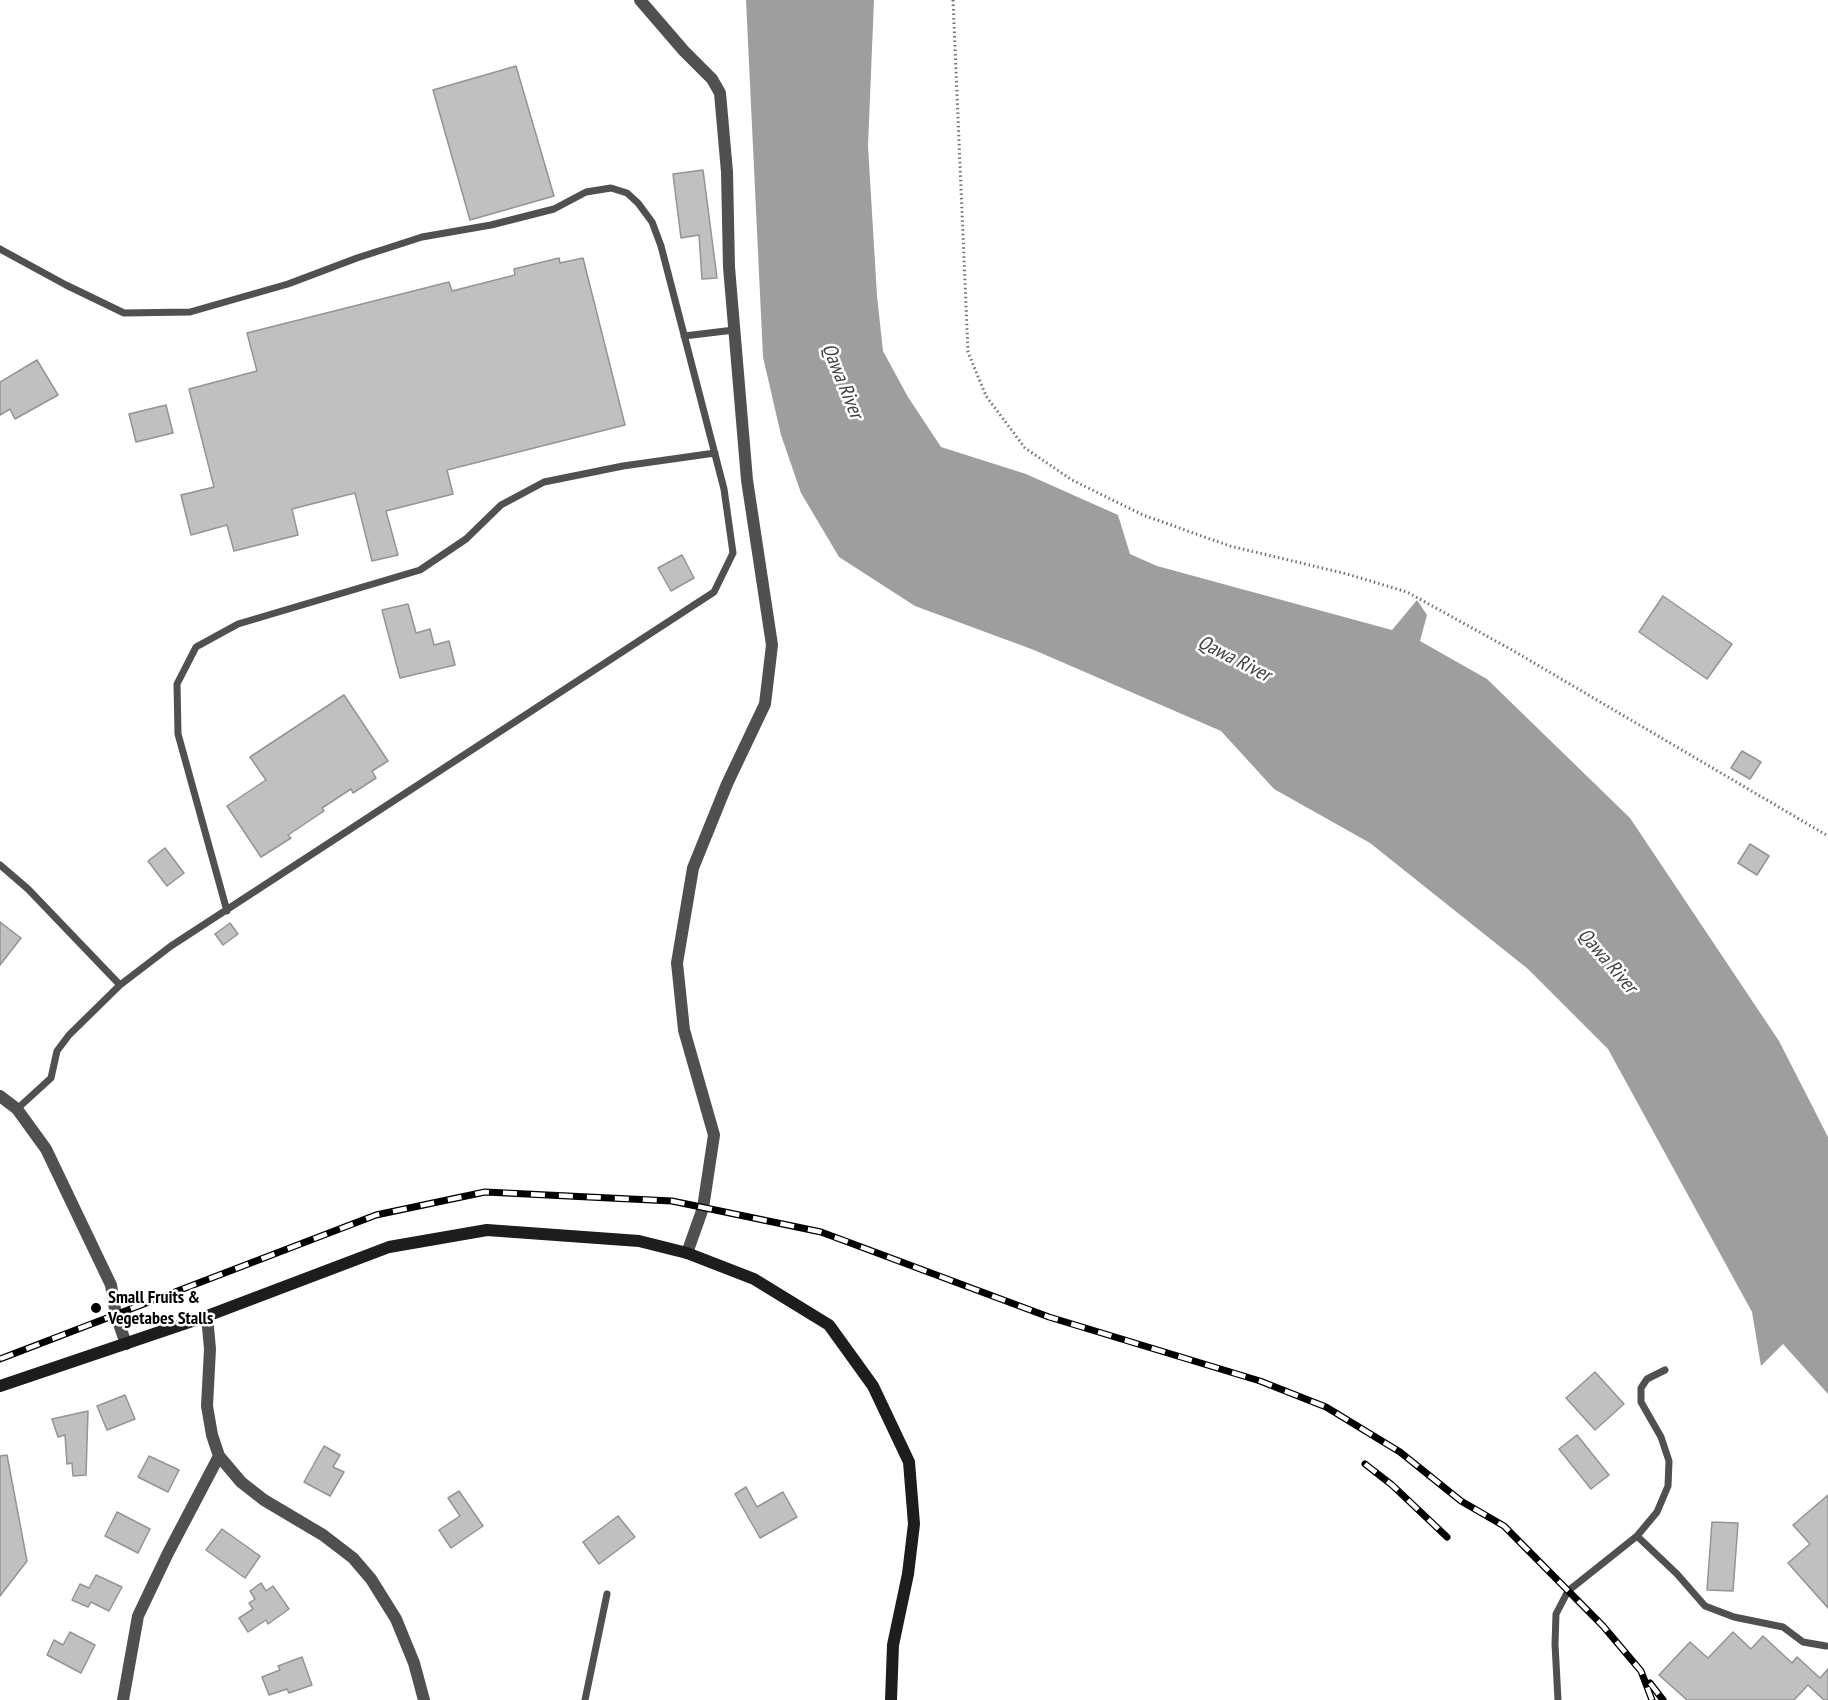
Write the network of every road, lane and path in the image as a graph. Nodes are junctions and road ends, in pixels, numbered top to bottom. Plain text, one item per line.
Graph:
1 (640, 0) edge
2 (953, 0) edge
3 (0, 249) edge
4 (734, 330) junction
5 (684, 336) junction
6 (715, 453) junction
7 (1828, 836) edge
8 (0, 865) edge
9 (227, 911) junction
10 (120, 985) junction
11 (0, 1096) edge
12 (17, 1109) junction
13 (687, 1253) junction
14 (207, 1316) junction
15 (126, 1344) junction
16 (1665, 1370) dead end
17 (0, 1386) edge
18 (219, 1456) junction
19 (1637, 1536) junction
20 (607, 1594) dead end
21 (1826, 1646) dead end
22 (123, 1700) edge
23 (424, 1700) edge
24 (585, 1700) edge
25 (891, 1700) edge
26 (1558, 1700) edge

1 - 4 street
2 - 7 path
3 - 5 lane
4 - 5 lane
4 - 13 street
5 - 6 lane
6 - 9 lane
6 - 9 lane
8 - 10 lane
9 - 10 lane
10 - 12 lane
11 - 12 street
12 - 15 street
13 - 14 main road
13 - 25 main road
14 - 15 main road
14 - 18 street
15 - 17 main road
16 - 19 lane
18 - 22 street
18 - 23 street
19 - 21 lane
19 - 26 lane
20 - 24 lane

